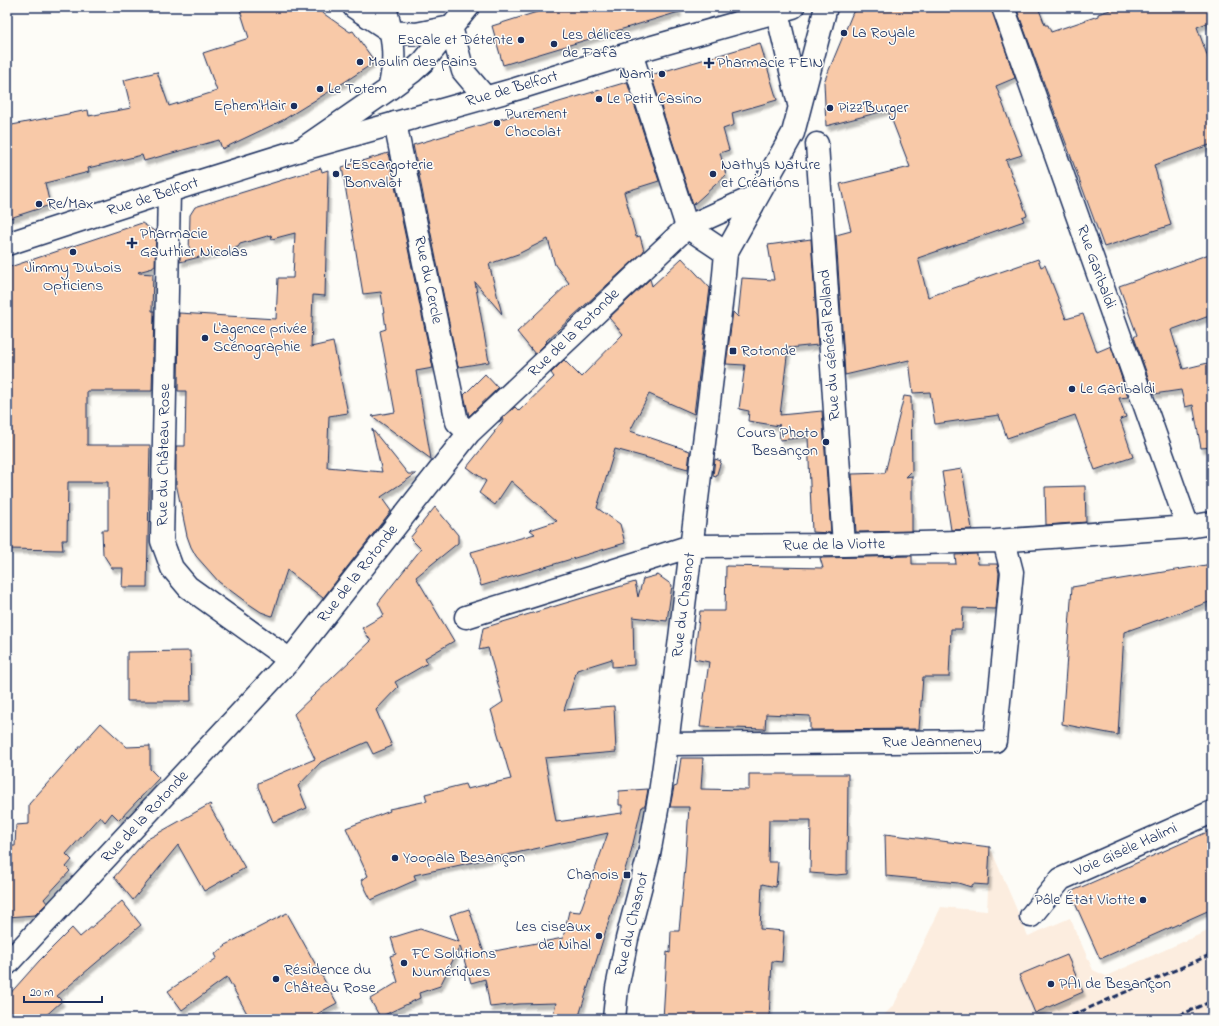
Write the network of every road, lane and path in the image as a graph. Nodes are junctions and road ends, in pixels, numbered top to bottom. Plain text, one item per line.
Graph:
1 (354, 7) edge
2 (385, 7) edge
3 (468, 7) edge
4 (826, 7) edge
5 (1003, 7) edge
6 (785, 9) edge
7 (451, 28) junction
8 (392, 32) junction
9 (631, 53) junction
10 (389, 89) junction
11 (486, 97) junction
12 (799, 108) junction
13 (395, 123) junction
14 (817, 144) dead end
15 (300, 150) junction
16 (169, 191) junction
17 (758, 195) junction
18 (687, 227) junction
19 (7, 244) edge
20 (726, 253) junction
21 (469, 434) junction
22 (1212, 523) edge
23 (1188, 527) junction
24 (1004, 541) junction
25 (844, 545) junction
26 (690, 546) junction
27 (466, 617) dead end
28 (290, 660) junction
29 (667, 744) junction
30 (1212, 812) edge
31 (1030, 916) dead end
32 (7, 964) edge
33 (614, 1019) edge

1 - 8 street
2 - 8 street
3 - 7 street, Rue de Belfort
4 - 12 street, Rue du Chasnot
5 - 23 street, Rue Garibaldi
6 - 9 street, Rue de Belfort
6 - 12 street, Rue du Chasnot
7 - 8 street
7 - 10 street, Rue de Belfort
7 - 11 street
8 - 10 street
9 - 11 street, Rue de Belfort
9 - 18 street
10 - 15 street, Rue de Belfort
11 - 13 street, Rue de Belfort
12 - 17 street, Rue du Chasnot
13 - 15 street, Rue de Belfort
13 - 21 street, Rue du Cercle
14 - 25 street, Rue du Général Rolland
15 - 16 street, Rue de Belfort
16 - 19 street, Rue de Belfort
16 - 28 street, Rue du Château Rose
17 - 18 street
17 - 20 street, Rue du Chasnot
18 - 20 street
18 - 21 street, Rue de la Rotonde
20 - 26 street, Rue du Chasnot
21 - 28 street, Rue de la Rotonde
22 - 23 street, Rue de la Viotte
23 - 24 street, Rue de la Viotte
24 - 25 street, Rue de la Viotte
24 - 29 street, Rue Jeanneney
25 - 26 street, Rue de la Viotte
26 - 27 street, Rue de la Viotte
26 - 29 street, Rue du Chasnot
28 - 32 street, Rue de la Rotonde
29 - 33 street, Rue du Chasnot
30 - 31 street, Voie Gisèle Halimi

